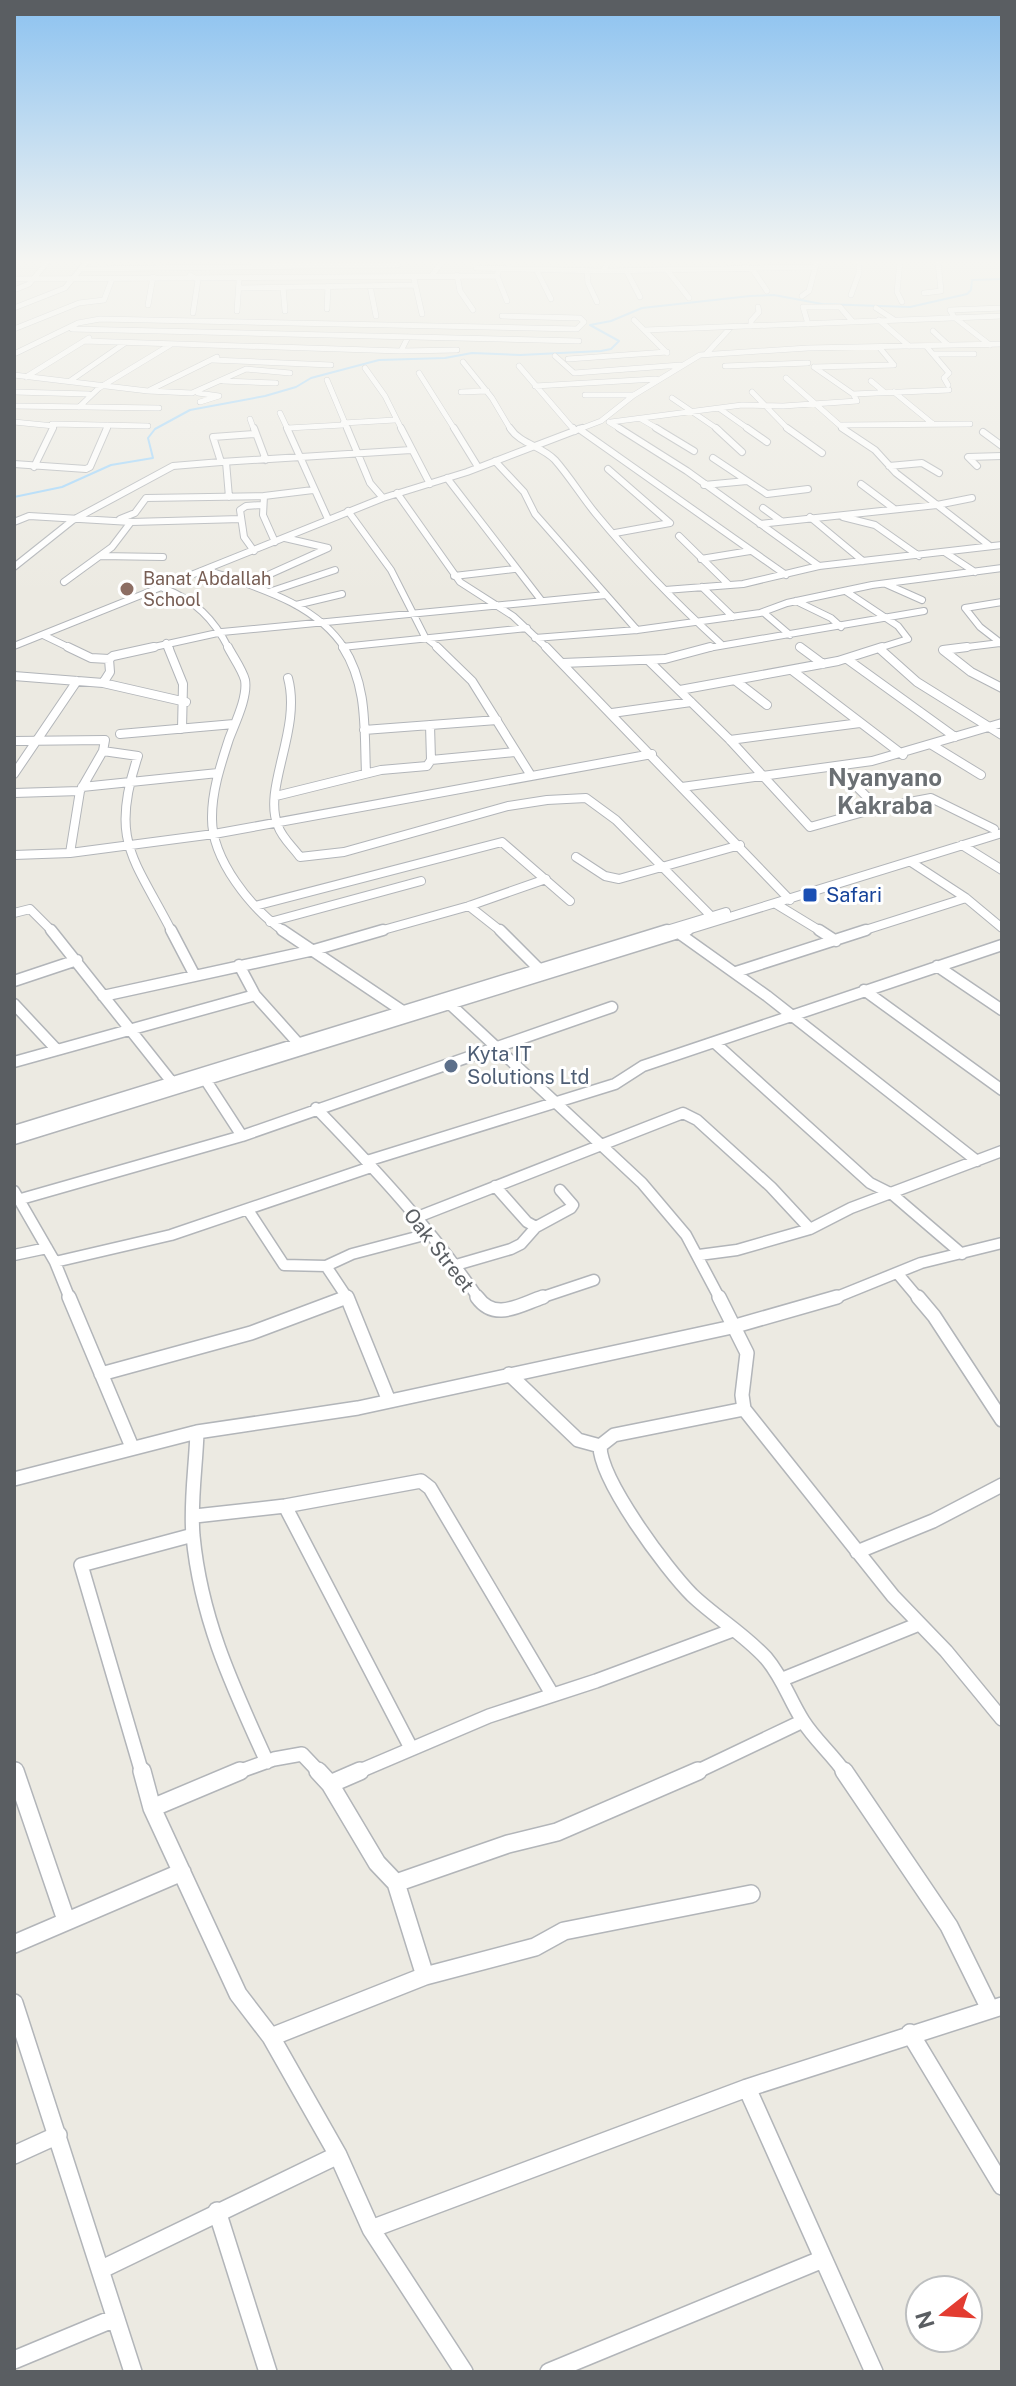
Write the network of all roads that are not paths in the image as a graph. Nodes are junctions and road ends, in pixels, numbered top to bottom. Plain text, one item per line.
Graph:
1 (35, 371) edge
2 (84, 371) edge
3 (130, 371) edge
4 (189, 371) edge
5 (242, 371) edge
6 (272, 371) edge
7 (367, 371) edge
8 (471, 371) edge
9 (523, 371) edge
10 (572, 371) edge
11 (596, 371) edge
12 (672, 371) edge
13 (820, 371) edge
14 (948, 371) edge
15 (290, 373) dead end
16 (419, 373) dead end
17 (14, 375) edge
18 (26, 377) junction
19 (786, 378) dead end
20 (660, 379) junction
21 (327, 380) dead end
22 (70, 381) junction
23 (223, 381) junction
24 (871, 381) dead end
25 (276, 383) dead end
26 (101, 386) junction
27 (535, 386) junction
28 (148, 391) junction
29 (487, 391) junction
30 (14, 392) edge
31 (198, 392) junction
32 (461, 392) dead end
33 (752, 392) dead end
34 (884, 392) junction
35 (894, 392) junction
36 (89, 394) junction
37 (853, 394) junction
38 (585, 395) dead end
39 (634, 395) junction
40 (672, 398) dead end
41 (857, 401) junction
42 (200, 402) dead end
43 (814, 404) junction
44 (14, 406) edge
45 (22, 406) junction
46 (765, 406) junction
47 (79, 407) junction
48 (159, 408) dead end
49 (720, 409) junction
50 (864, 409) dead end
51 (280, 413) dead end
52 (692, 413) junction
53 (14, 419) edge
54 (250, 419) dead end
55 (641, 419) junction
56 (395, 420) junction
57 (601, 421) junction
58 (611, 422) junction
59 (52, 424) junction
60 (343, 424) junction
61 (933, 424) junction
62 (970, 424) dead end
63 (108, 425) junction
64 (840, 425) junction
65 (148, 426) dead end
66 (288, 428) junction
67 (577, 430) junction
68 (983, 432) dead end
69 (254, 434) junction
70 (767, 442) dead end
71 (535, 446) junction
72 (1002, 446) edge
73 (411, 450) junction
74 (694, 451) dead end
75 (742, 452) dead end
76 (822, 453) dead end
77 (357, 454) junction
78 (1002, 456) edge
79 (301, 457) junction
80 (713, 458) dead end
81 (266, 460) junction
82 (495, 461) junction
83 (224, 462) junction
84 (14, 464) edge
85 (889, 466) junction
86 (977, 466) dead end
87 (34, 467) junction
88 (478, 467) junction
89 (608, 469) dead end
90 (939, 473) dead end
91 (447, 478) junction
92 (747, 481) junction
93 (430, 484) junction
94 (861, 484) dead end
95 (704, 485) junction
96 (808, 489) dead end
97 (313, 490) junction
98 (397, 493) junction
99 (264, 496) junction
100 (229, 497) junction
101 (383, 498) junction
102 (972, 498) dead end
103 (261, 505) junction
104 (937, 505) junction
105 (763, 508) dead end
106 (893, 508) junction
107 (348, 511) junction
108 (827, 515) junction
109 (810, 517) junction
110 (241, 519) junction
111 (328, 519) junction
112 (73, 520) junction
113 (116, 521) junction
114 (781, 521) junction
115 (14, 522) edge
116 (131, 522) junction
117 (760, 524) junction
118 (615, 533) junction
119 (679, 536) dead end
120 (285, 538) junction
121 (275, 542) junction
122 (1002, 545) edge
123 (990, 546) junction
124 (254, 551) junction
125 (750, 551) junction
126 (946, 553) junction
127 (99, 556) junction
128 (920, 556) junction
129 (163, 557) dead end
130 (701, 559) junction
131 (863, 561) junction
132 (819, 566) junction
133 (14, 567) edge
134 (514, 569) junction
135 (207, 570) junction
136 (335, 570) dead end
137 (1001, 570) edge
138 (975, 572) junction
139 (962, 574) junction
140 (786, 575) junction
141 (454, 576) junction
142 (64, 582) dead end
143 (884, 583) junction
144 (248, 584) junction
145 (979, 584) dead end
146 (729, 585) junction
147 (702, 587) junction
148 (163, 588) junction
149 (665, 590) junction
150 (269, 592) junction
151 (847, 592) junction
152 (342, 594) dead end
153 (606, 595) junction
154 (541, 600) junction
155 (922, 600) dead end
156 (795, 601) junction
157 (1002, 602) edge
158 (296, 605) junction
159 (494, 605) junction
160 (924, 611) dead end
161 (763, 612) junction
162 (412, 613) junction
163 (733, 617) junction
164 (888, 619) junction
165 (324, 622) junction
166 (697, 622) junction
167 (841, 627) junction
168 (527, 628) junction
169 (637, 630) junction
170 (222, 632) junction
171 (43, 635) junction
172 (790, 635) junction
173 (425, 637) junction
174 (535, 638) junction
175 (166, 643) junction
176 (721, 644) junction
177 (1001, 644) edge
178 (14, 646) edge
179 (342, 647) junction
180 (800, 647) dead end
181 (880, 649) junction
182 (109, 659) junction
183 (847, 659) junction
184 (648, 660) junction
185 (562, 663) junction
186 (823, 664) junction
187 (793, 671) junction
188 (15, 677) edge
189 (288, 678) dead end
190 (77, 681) junction
191 (736, 681) junction
192 (103, 683) junction
193 (1002, 688) edge
194 (680, 690) junction
195 (186, 702) junction
196 (691, 702) junction
197 (767, 705) dead end
198 (612, 713) junction
199 (497, 720) junction
200 (860, 723) junction
201 (1002, 723) edge
202 (234, 724) junction
203 (430, 725) junction
204 (990, 728) junction
205 (182, 729) junction
206 (364, 730) junction
207 (120, 734) dead end
208 (1002, 735) edge
209 (955, 737) junction
210 (730, 740) junction
211 (14, 741) edge
212 (33, 742) junction
213 (932, 745) junction
214 (103, 751) junction
215 (515, 752) junction
216 (652, 754) junction
217 (903, 755) junction
218 (431, 760) junction
219 (837, 767) junction
220 (218, 773) junction
221 (366, 773) junction
222 (14, 774) edge
223 (530, 774) junction
224 (981, 775) dead end
225 (763, 777) junction
226 (128, 784) junction
227 (682, 787) junction
228 (81, 789) junction
229 (14, 793) edge
230 (276, 796) junction
231 (878, 808) junction
232 (276, 824) junction
233 (999, 830) edge
234 (214, 834) junction
235 (126, 844) junction
236 (740, 845) junction
237 (962, 845) junction
238 (70, 853) junction
239 (14, 855) edge
240 (576, 857) dead end
241 (911, 862) junction
242 (658, 866) junction
243 (1002, 870) edge
244 (546, 879) junction
245 (421, 881) dead end
246 (787, 897) junction
247 (966, 898) junction
248 (570, 901) dead end
249 (776, 904) junction
250 (255, 906) junction
251 (469, 906) junction
252 (14, 913) edge
253 (711, 916) junction
254 (270, 922) junction
255 (1002, 928) edge
256 (680, 934) junction
257 (836, 941) junction
258 (1002, 945) edge
259 (314, 950) junction
260 (77, 960) junction
261 (239, 965) junction
262 (937, 966) junction
263 (539, 969) junction
264 (736, 972) junction
265 (194, 974) junction
266 (14, 981) edge
267 (864, 990) junction
268 (255, 995) junction
269 (103, 996) junction
270 (14, 1004) edge
271 (451, 1005) junction
272 (612, 1007) dead end
273 (401, 1010) junction
274 (1002, 1010) edge
275 (790, 1015) junction
276 (131, 1030) junction
277 (297, 1042) junction
278 (715, 1043) junction
279 (494, 1047) junction
280 (57, 1050) junction
281 (250, 1060) junction
282 (14, 1062) edge
283 (205, 1079) junction
284 (171, 1081) junction
285 (1002, 1090) edge
286 (557, 1102) junction
287 (316, 1108) junction
288 (14, 1131) edge
289 (242, 1136) junction
290 (14, 1139) edge
291 (603, 1145) junction
292 (1002, 1151) edge
293 (977, 1161) junction
294 (369, 1164) junction
295 (495, 1186) junction
296 (560, 1190) dead end
297 (892, 1194) junction
298 (17, 1195) edge
299 (248, 1210) junction
300 (415, 1218) junction
301 (536, 1227) junction
302 (810, 1229) junction
303 (428, 1234) junction
304 (1002, 1243) edge
305 (47, 1248) junction
306 (962, 1254) junction
307 (14, 1255) edge
308 (699, 1255) junction
309 (55, 1262) junction
310 (456, 1265) junction
311 (326, 1266) junction
312 (898, 1274) junction
313 (594, 1280) dead end
314 (347, 1297) junction
315 (732, 1327) junction
316 (101, 1374) junction
317 (509, 1374) junction
318 (389, 1401) junction
319 (744, 1409) junction
320 (1002, 1420) edge
321 (197, 1432) junction
322 (600, 1446) junction
323 (132, 1447) junction
324 (14, 1479) edge
325 (1002, 1485) edge
326 (285, 1506) junction
327 (195, 1516) junction
328 (193, 1535) junction
329 (857, 1552) junction
330 (919, 1624) junction
331 (733, 1630) junction
332 (783, 1679) junction
333 (552, 1694) junction
334 (1002, 1719) edge
335 (803, 1721) junction
336 (411, 1748) junction
337 (267, 1762) junction
338 (14, 1769) edge
339 (330, 1784) junction
340 (152, 1808) junction
341 (182, 1872) junction
342 (396, 1883) junction
343 (751, 1894) dead end
344 (66, 1920) junction
345 (14, 1944) edge
346 (425, 1976) junction
347 (14, 2003) edge
348 (996, 2007) edge
349 (910, 2033) junction
350 (271, 2037) junction
351 (747, 2088) junction
352 (58, 2135) junction
353 (14, 2155) edge
354 (338, 2155) junction
355 (1002, 2186) edge
356 (217, 2211) junction
357 (371, 2229) junction
358 (823, 2259) junction
359 (100, 2270) junction
360 (115, 2318) junction
361 (14, 2360) edge
362 (133, 2372) edge
363 (268, 2372) edge
364 (464, 2372) edge
365 (549, 2372) edge
366 (874, 2372) edge

1 - 18 street
2 - 22 street
3 - 26 street
4 - 28 street
5 - 23 street
6 - 15 street
7 - 56 street
8 - 29 street
9 - 27 street
10 - 11 street
12 - 20 street
13 - 37 street
14 - 35 street
16 - 88 street
17 - 18 street
18 - 22 street
19 - 43 street
20 - 27 street
20 - 39 street
21 - 60 street
22 - 26 street
23 - 25 street
23 - 31 street
24 - 34 street
26 - 28 street
26 - 36 street
27 - 67 street
28 - 31 street
29 - 32 street
29 - 71 street
30 - 36 street
31 - 42 street
33 - 46 street
34 - 35 street
34 - 37 street
35 - 61 street
36 - 47 street
37 - 41 street
38 - 39 street
39 - 57 street
40 - 52 street
41 - 43 street
41 - 50 street
43 - 46 street
43 - 64 street
44 - 45 street
45 - 47 street
45 - 53 street
46 - 49 street
46 - 76 street
47 - 48 street
49 - 52 street
49 - 70 street
51 - 66 street
52 - 55 street
52 - 75 street
53 - 59 street
54 - 69 street
55 - 58 street
55 - 74 street
56 - 60 street
56 - 73 street
57 - 58 street
57 - 67 street
58 - 95 street
59 - 63 street
59 - 87 street
60 - 66 street
60 - 77 street
61 - 62 street
61 - 64 street
63 - 65 street
63 - 87 street
64 - 85 street
66 - 79 street
67 - 71 street
67 - 125 street
68 - 72 street
69 - 81 street
69 - 83 street
71 - 82 street
71 - 118 street
73 - 77 street
73 - 93 street
77 - 79 street
77 - 101 street
78 - 86 street
79 - 81 street
79 - 97 street
80 - 92 street
81 - 83 street
82 - 88 street
82 - 153 street
83 - 100 street
83 - 112 street
84 - 87 street
85 - 90 street
85 - 104 street
88 - 91 street
89 - 118 street
91 - 93 street
91 - 134 street
92 - 95 street
92 - 96 street
93 - 98 street
94 - 106 street
95 - 117 street
97 - 99 street
97 - 111 street
98 - 101 street
98 - 141 street
99 - 100 street
99 - 103 street
100 - 113 street
101 - 107 street
102 - 104 street
103 - 110 street
103 - 121 street
104 - 106 street
104 - 123 street
105 - 114 street
106 - 108 street
107 - 111 street
107 - 162 street
108 - 109 street
108 - 128 street
109 - 114 street
109 - 131 street
110 - 116 street
110 - 124 street
111 - 120 street
112 - 113 street
112 - 115 street
112 - 133 street
113 - 116 street
114 - 117 street
116 - 127 street
117 - 132 street
118 - 149 street
119 - 130 street
120 - 121 street
120 - 144 street
121 - 124 street
122 - 123 street
123 - 126 street
124 - 135 street
125 - 130 street
125 - 140 street
126 - 128 street
126 - 138 street
127 - 129 street
127 - 142 street
128 - 131 street
130 - 146 street
131 - 132 street
132 - 140 street
134 - 141 street
134 - 154 street
135 - 144 street
135 - 148 street
136 - 150 street
137 - 138 street
138 - 139 street
139 - 143 street
139 - 145 street
140 - 146 street
141 - 159 street
143 - 151 street
143 - 155 street
144 - 150 street
146 - 147 street
147 - 149 street
147 - 163 street
148 - 170 street
148 - 171 street
149 - 166 street
150 - 158 street
151 - 156 street
151 - 164 street
152 - 158 street
153 - 154 street
153 - 169 street
154 - 159 street
156 - 161 street
156 - 167 street
157 - 177 street
158 - 165 street
159 - 162 street
159 - 168 street
160 - 164 street
161 - 163 street
161 - 172 street
162 - 165 street
162 - 173 street
163 - 166 street
164 - 167 street
164 - 181 street
165 - 170 street
165 - 179 street
166 - 169 street
166 - 176 street
167 - 172 street
168 - 173 street
168 - 174 street
169 - 174 street
170 - 175 street
170 - 202 street
171 - 178 street
171 - 182 street
172 - 176 street
173 - 179 street
173 - 199 street
174 - 185 street
175 - 182 street
175 - 195 street
176 - 184 street
177 - 193 street
179 - 206 street
180 - 186 street
181 - 183 street
181 - 204 street
182 - 192 street
183 - 186 street
183 - 209 street
184 - 185 street
184 - 194 street
185 - 198 street
186 - 187 street
187 - 191 street
187 - 200 street
188 - 190 street
189 - 230 street
190 - 192 street
190 - 212 street
191 - 194 street
191 - 197 street
192 - 195 street
194 - 196 street
195 - 205 street
196 - 198 street
196 - 210 street
198 - 216 street
199 - 203 street
199 - 215 street
200 - 210 street
200 - 217 street
201 - 204 street
202 - 205 street
202 - 220 street
203 - 206 street
203 - 218 street
204 - 208 street
204 - 209 street
205 - 207 street
206 - 221 street
209 - 213 street
210 - 225 street
211 - 212 street
212 - 214 street
212 - 222 street
213 - 217 street
213 - 224 street
214 - 226 street
214 - 228 street
215 - 218 street
215 - 223 street
216 - 223 street
216 - 227 street
217 - 219 street
218 - 221 street
219 - 225 street
219 - 231 street
220 - 226 street
220 - 234 street
221 - 230 street
223 - 232 street
225 - 227 street
225 - 231 street
226 - 228 street
226 - 235 street
227 - 236 street
228 - 229 street
228 - 238 street
230 - 232 street
231 - 233 street
232 - 234 street
232 - 242 street
233 - 237 street
233 - 246 street
234 - 235 street
234 - 250 street
235 - 238 street
235 - 265 street
236 - 242 street
236 - 246 street
237 - 241 street
237 - 243 street
238 - 239 street
240 - 242 street
241 - 246 street
241 - 247 street
242 - 253 street
244 - 248 street
244 - 250 street
244 - 251 street
245 - 254 street
246 - 249 street
246 - 253 street
247 - 255 street
247 - 257 street
249 - 256 street
249 - 257 street
250 - 254 street
251 - 259 street
251 - 263 street
252 - 260 street
253 - 263 street
254 - 259 street
256 - 264 street
256 - 271 street
257 - 264 street
258 - 262 street
259 - 261 street
259 - 273 street
260 - 266 street
260 - 269 street
261 - 265 street
261 - 268 street
262 - 267 street
262 - 274 street
263 - 273 street
264 - 275 street
265 - 269 street
267 - 275 street
267 - 285 street
268 - 276 street
268 - 277 street
269 - 276 street
270 - 280 street
271 - 279 street
271 - 281 street
272 - 279 street
273 - 277 street
275 - 278 street
275 - 293 street
276 - 280 street
276 - 284 street
277 - 281 street
278 - 286 street
278 - 297 street
279 - 286 street
279 - 287 street
280 - 282 street
281 - 283 street
281 - 284 street
283 - 289 street
283 - 290 street
284 - 288 street
286 - 291 street
286 - 294 street
287 - 289 street
287 - 294 street, Oak Street
289 - 298 street
291 - 295 street
291 - 302 street
291 - 308 street
292 - 293 street
293 - 297 street
294 - 299 street
294 - 300 street, Oak Street
295 - 300 street
295 - 301 street
296 - 301 street
297 - 302 street
297 - 306 street
298 - 305 street
299 - 309 street
299 - 311 street
300 - 303 street, Oak Street
301 - 310 street
302 - 308 street
303 - 310 street, Oak Street
303 - 311 street
304 - 306 street
305 - 307 street
305 - 309 street
306 - 312 street
308 - 315 street
309 - 316 street
310 - 313 street, Oak Street
311 - 314 street
312 - 315 street
312 - 320 street
314 - 316 street
314 - 318 street
315 - 317 street
315 - 319 street
316 - 323 street
317 - 318 street
317 - 322 street
318 - 321 street
319 - 322 street
319 - 329 street
321 - 323 street
321 - 327 street
322 - 331 street
323 - 324 street
325 - 329 street
326 - 327 street
326 - 333 street
326 - 336 street
327 - 328 street
328 - 337 street
328 - 340 street
329 - 330 street
330 - 332 street
330 - 334 street
331 - 332 street
331 - 333 street
332 - 335 street
333 - 336 street
335 - 342 street
335 - 348 street
336 - 339 street
337 - 339 street
337 - 340 street
338 - 344 street
339 - 342 street
340 - 341 street
341 - 344 street
341 - 350 street
342 - 346 street
343 - 346 street
344 - 345 street
346 - 350 street
347 - 352 street
348 - 349 street
349 - 351 street
349 - 355 street
350 - 354 street
351 - 357 street
351 - 358 street
352 - 353 street
352 - 359 street
354 - 356 street
354 - 357 street
356 - 359 street
356 - 363 street
357 - 364 street
358 - 365 street
358 - 366 street
359 - 360 street
360 - 361 street
360 - 362 street

